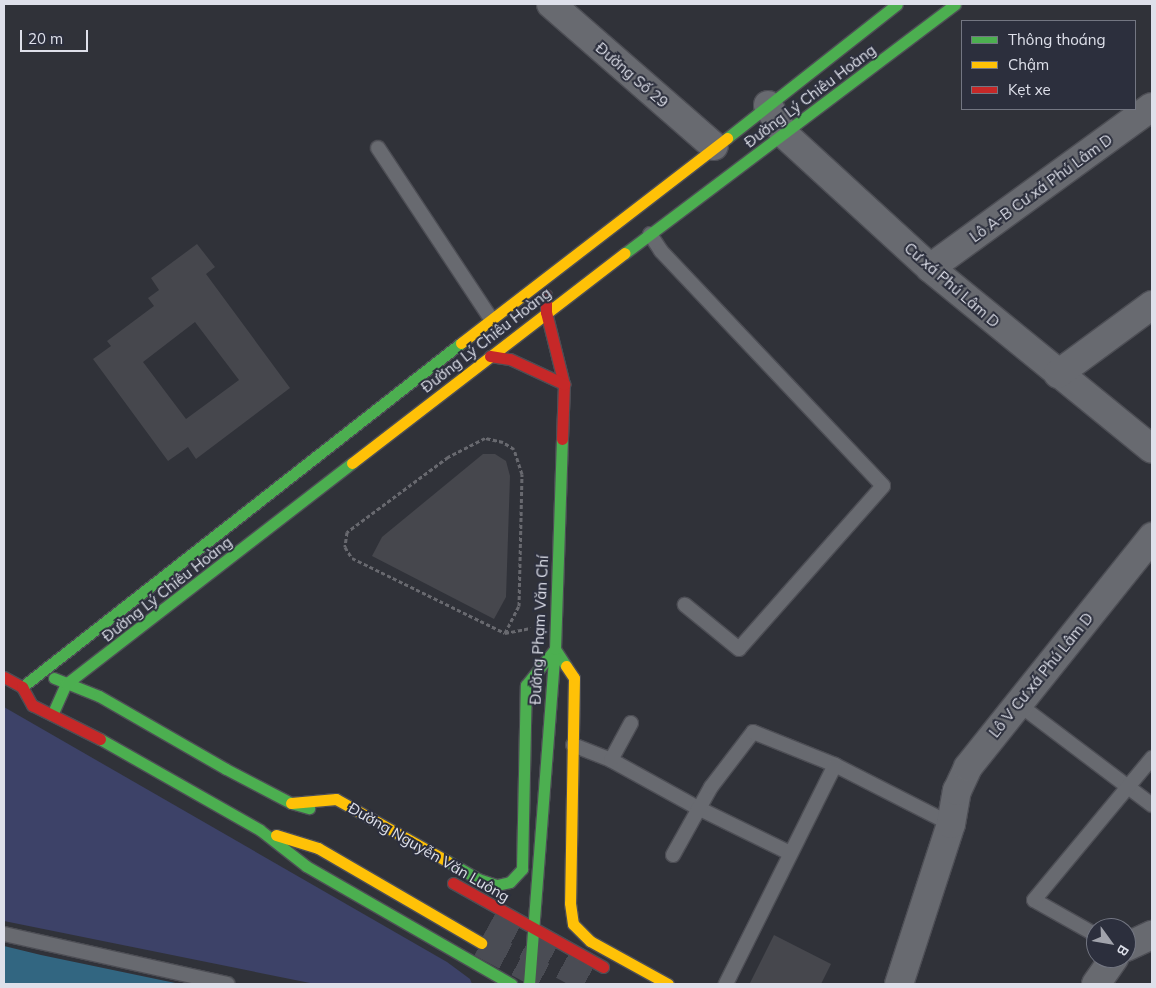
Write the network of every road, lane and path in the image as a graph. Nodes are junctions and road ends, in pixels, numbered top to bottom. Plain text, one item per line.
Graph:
1 (551, 4) edge
2 (956, 4) edge
3 (892, 5) edge
4 (768, 105) junction
5 (1152, 107) edge
6 (784, 134) junction
7 (714, 146) junction
8 (378, 148) dead end
9 (650, 234) junction
10 (930, 268) junction
11 (547, 279) junction
12 (1152, 305) edge
13 (546, 312) junction
14 (491, 319) junction
15 (490, 356) junction
16 (1058, 374) junction
17 (564, 384) junction
18 (1152, 449) edge
19 (1152, 537) edge
20 (685, 605) dead end
21 (556, 622) junction
22 (505, 634) junction
23 (555, 649) junction
24 (44, 672) junction
25 (4, 677) edge
26 (66, 684) junction
27 (22, 687) junction
28 (1017, 703) junction
29 (52, 715) junction
30 (631, 723) dead end
31 (573, 746) junction
32 (1152, 758) edge
33 (611, 760) junction
34 (835, 765) junction
35 (1130, 786) junction
36 (291, 803) junction
37 (1152, 805) edge
38 (698, 808) junction
39 (324, 813) dead end
40 (310, 823) dead end
41 (951, 824) junction
42 (260, 830) junction
43 (790, 853) junction
44 (673, 855) dead end
45 (441, 875) dead end
46 (533, 928) junction
47 (1086, 929) edge
48 (4, 934) edge
49 (1152, 935) edge
50 (1136, 942) edge
51 (481, 943) tunnel mouth
52 (1107, 968) edge
53 (618, 975) dead end
54 (227, 984) edge
55 (511, 984) edge
56 (529, 984) edge
57 (668, 984) edge
58 (726, 984) edge
59 (899, 984) edge
60 (1096, 984) edge

1 - 7 street, Đường Số 29
2 - 6 main road, Đường Lý Chiêu Hoàng
3 - 4 main road, Đường Lý Chiêu Hoàng
4 - 6 street, Cư xá Phú Lâm D
4 - 7 main road, Đường Lý Chiêu Hoàng
5 - 10 street, Lô A-B Cư xá Phú Lâm D
6 - 9 main road, Đường Lý Chiêu Hoàng
6 - 10 street, Cư xá Phú Lâm D
7 - 11 main road, Đường Lý Chiêu Hoàng
8 - 14 lane
9 - 13 main road, Đường Lý Chiêu Hoàng
9 - 20 lane
10 - 16 street, Cư xá Phú Lâm D
11 - 13 main road, Đường Phạm Văn Chí
11 - 14 main road, Đường Lý Chiêu Hoàng
12 - 16 street
13 - 15 main road, Đường Lý Chiêu Hoàng
13 - 17 main road, Đường Phạm Văn Chí
14 - 24 main road, Đường Lý Chiêu Hoàng
15 - 17 main road
15 - 26 main road, Đường Lý Chiêu Hoàng
16 - 18 street, Cư xá Phú Lâm D
17 - 21 main road, Đường Phạm Văn Chí
19 - 28 street, Lô V Cư xá Phú Lâm D
21 - 22 path
21 - 23 main road, Đường Phạm Văn Chí
22 - 22 path
23 - 31 main road
23 - 36 main road
23 - 46 main road, Đường Phạm Văn Chí
24 - 26 main road, Đường Nguyễn Văn Luông
24 - 27 main road, Đường Lý Chiêu Hoàng
25 - 27 main road
26 - 29 main road, Đường Lý Chiêu Hoàng
26 - 36 main road, Đường Nguyễn Văn Luông
27 - 29 main road
28 - 35 lane
28 - 41 street, Lô V Cư xá Phú Lâm D
29 - 42 main road
30 - 33 lane
31 - 33 lane
31 - 57 main road
32 - 35 lane
33 - 38 lane
34 - 38 lane
34 - 41 lane
34 - 43 lane
35 - 37 lane
35 - 47 lane
36 - 39 main road, Đường Nguyễn Văn Luông
36 - 40 main road
38 - 43 lane
38 - 44 lane
41 - 59 street, Lô V Cư xá Phú Lâm D
42 - 51 main road
42 - 55 main road
43 - 58 lane
45 - 46 main road, Đường Nguyễn Văn Luông
46 - 53 main road, Đường Nguyễn Văn Luông
46 - 56 main road, Đường Phạm Văn Chí
48 - 54 lane
49 - 50 street
52 - 60 street

